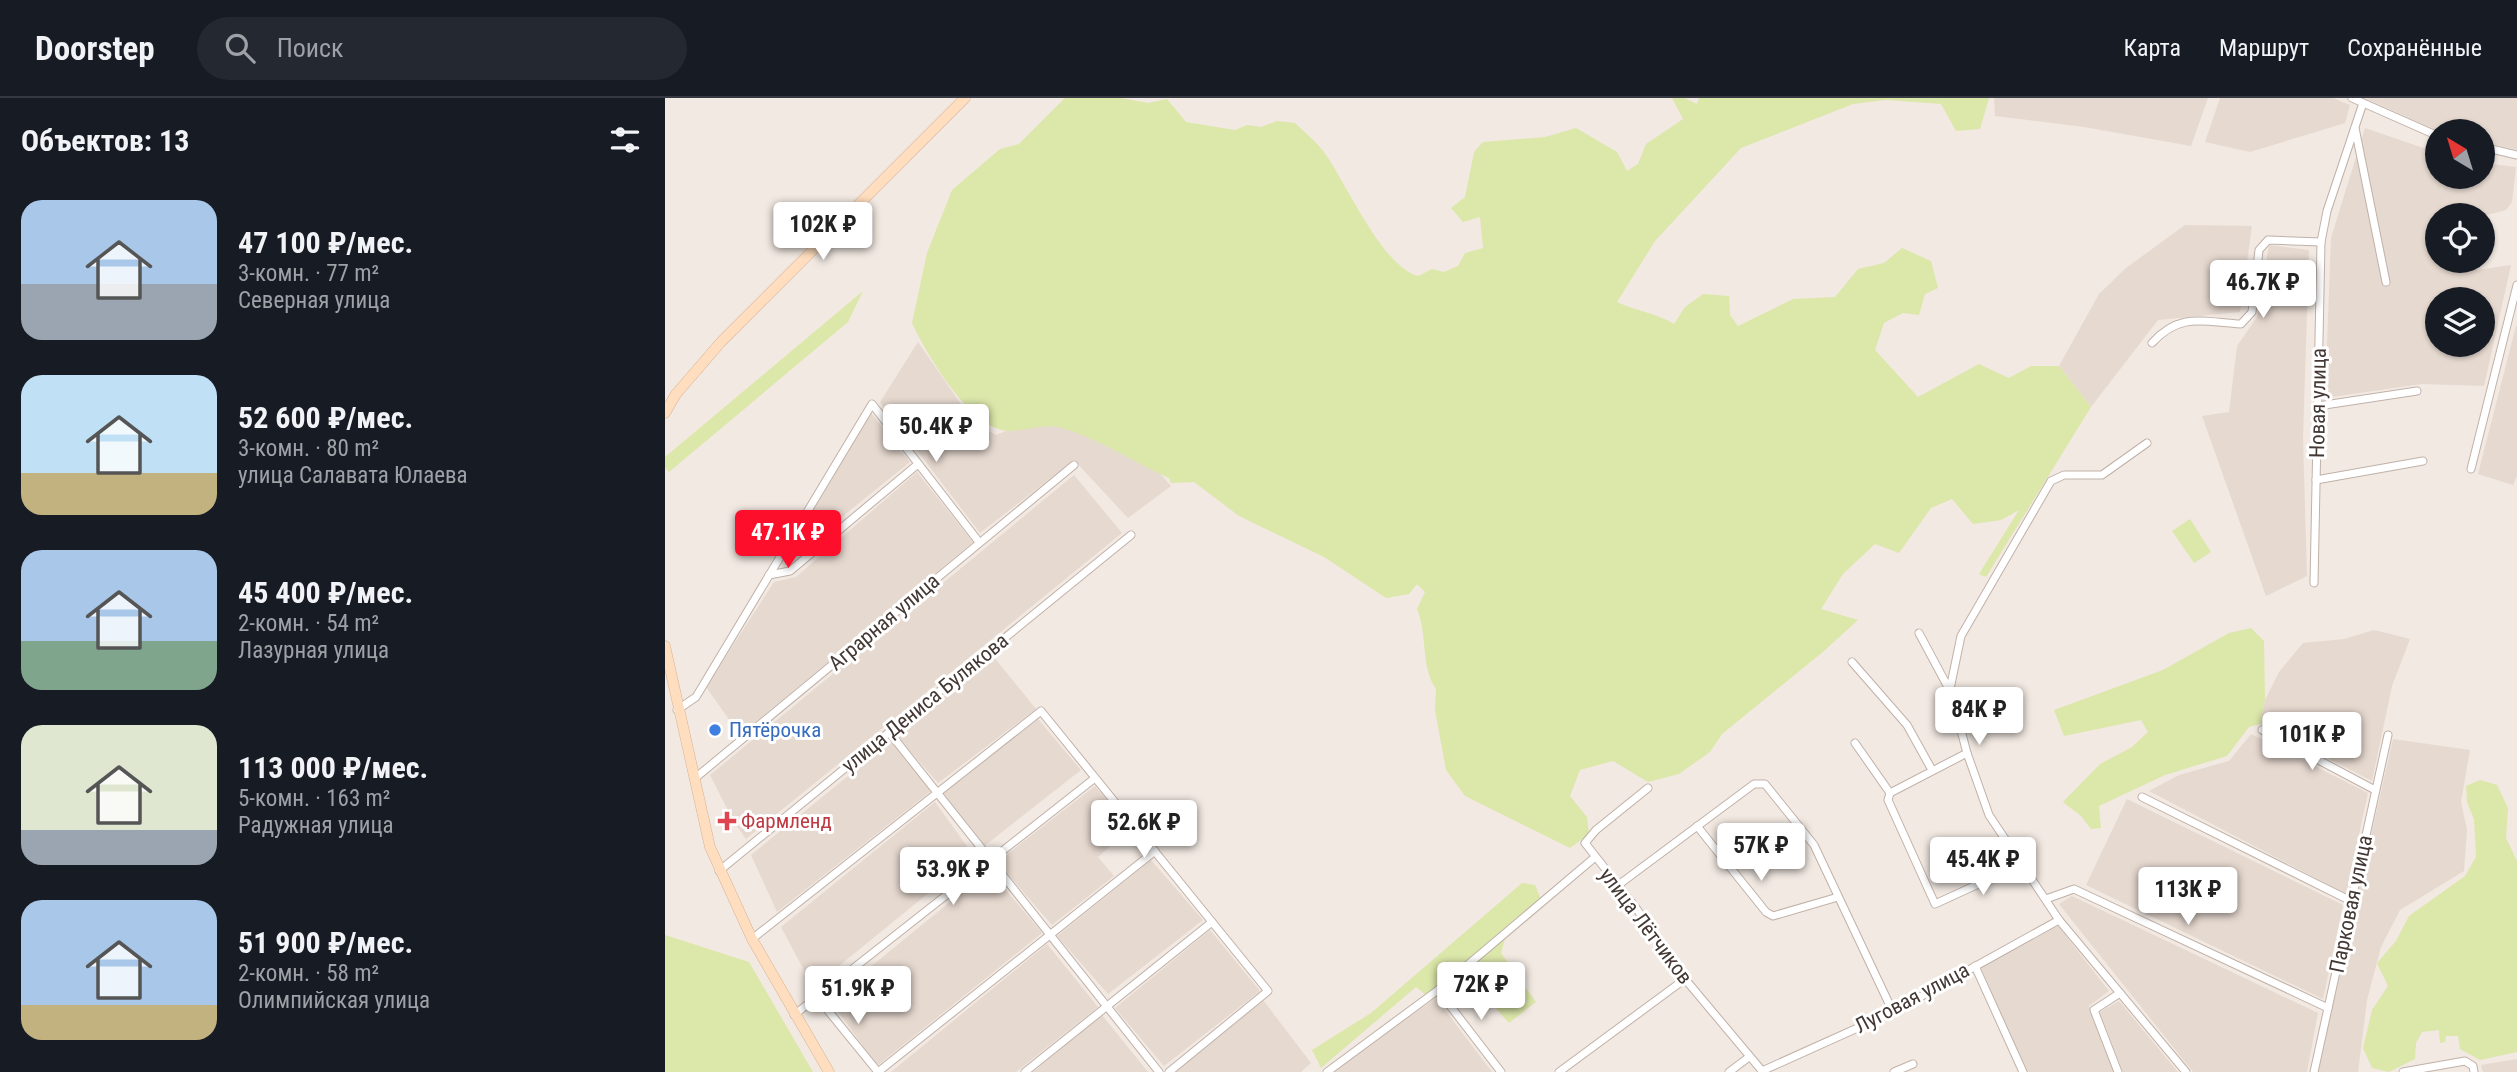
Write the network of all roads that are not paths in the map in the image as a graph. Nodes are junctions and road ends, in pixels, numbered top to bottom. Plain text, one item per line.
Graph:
1 (965, 98) edge
2 (2352, 98) edge
3 (2363, 103) junction
4 (2355, 128) junction
5 (2425, 130) edge
6 (2495, 150) edge
7 (2517, 155) edge
8 (2321, 242) junction
9 (2386, 282) dead end
10 (2517, 285) edge
11 (2515, 303) edge
12 (2152, 343) dead end
13 (2417, 391) dead end
14 (2318, 406) junction
15 (665, 414) edge
16 (2147, 443) dead end
17 (2423, 461) dead end
18 (918, 464) junction
19 (1074, 465) dead end
20 (2472, 470) dead end
21 (2316, 480) junction
22 (1131, 535) dead end
23 (979, 542) junction
24 (769, 575) junction
25 (2314, 583) dead end
26 (1919, 633) dead end
27 (665, 646) edge
28 (1852, 662) dead end
29 (1949, 689) junction
30 (677, 710) junction
31 (2262, 730) dead end
32 (889, 732) junction
33 (2388, 735) dead end
34 (1855, 743) dead end
35 (1967, 754) junction
36 (1932, 770) junction
37 (1095, 778) junction
38 (694, 779) junction
39 (1649, 788) dead end
40 (2375, 790) junction
41 (939, 792) junction
42 (1890, 793) junction
43 (2142, 797) dead end
44 (1697, 826) junction
45 (1155, 851) junction
46 (1594, 858) junction
47 (990, 861) junction
48 (2020, 865) junction
49 (719, 871) junction
50 (1617, 886) junction
51 (1837, 897) junction
52 (2046, 899) junction
53 (2351, 901) junction
54 (2059, 920) junction
55 (1212, 922) junction
56 (1050, 935) junction
57 (752, 939) junction
58 (1975, 966) junction
59 (1685, 979) junction
60 (1438, 990) junction
61 (2120, 993) junction
62 (817, 997) junction
63 (1105, 1007) junction
64 (2328, 1008) junction
65 (1893, 1012) junction
66 (794, 1015) junction
67 (1749, 1057) junction
68 (1913, 1064) dead end
69 (1763, 1071) edge
70 (2415, 1071) edge
71 (828, 1072) edge
72 (878, 1072) edge
73 (1025, 1072) edge
74 (1159, 1072) edge
75 (1169, 1072) edge
76 (1327, 1072) edge
77 (1501, 1072) edge
78 (1559, 1072) edge
79 (1729, 1072) edge
80 (1894, 1072) edge
81 (2022, 1072) edge
82 (2117, 1072) edge
83 (2186, 1072) edge
84 (2314, 1072) edge
85 (2403, 1072) edge
86 (2474, 1072) edge

1 - 15 main road
2 - 3 street
3 - 4 street, Новая улица
3 - 5 street
4 - 8 street, Новая улица
4 - 9 street
6 - 7 street
8 - 12 street
8 - 14 street, Новая улица
10 - 11 street
11 - 20 street
13 - 14 street
14 - 21 street, Новая улица
16 - 29 street
17 - 21 street
18 - 23 street
18 - 24 street
18 - 24 street
19 - 23 street, Аграрная улица
21 - 25 street, Новая улица
22 - 32 street, улица Дениса Булякова
23 - 38 street, Аграрная улица
24 - 30 street
26 - 29 street
27 - 30 main road
28 - 36 street
29 - 35 street
30 - 38 main road
31 - 40 street
32 - 41 street
32 - 49 street, улица Дениса Булякова
33 - 40 street, Парковая улица
34 - 42 street
35 - 36 street
35 - 48 street
36 - 42 street
37 - 41 street
37 - 45 street
37 - 47 street
38 - 49 main road
39 - 46 street, улица Лётчиков
40 - 53 street, Парковая улица
41 - 47 street
41 - 57 street
42 - 48 street
43 - 53 street
44 - 50 street
44 - 51 street
44 - 51 street
45 - 55 street
45 - 56 street
46 - 50 street, улица Лётчиков
46 - 60 street
47 - 56 street
47 - 62 street
48 - 52 street
49 - 57 main road
50 - 59 street, улица Лётчиков
51 - 65 street
52 - 54 street
52 - 64 street
53 - 64 street, Парковая улица
54 - 58 street, Луговая улица
54 - 61 street
55 - 63 street
55 - 75 street
56 - 63 street
56 - 72 street
57 - 66 main road
58 - 65 street, Луговая улица
58 - 81 street
59 - 67 street, улица Лётчиков
59 - 78 street
60 - 76 street
60 - 77 street
61 - 82 street
61 - 83 street
62 - 66 street
62 - 72 street
63 - 73 street
63 - 74 street
64 - 84 street, Парковая улица
65 - 69 street, Луговая улица
66 - 71 main road
67 - 69 street, улица Лётчиков
67 - 79 street
68 - 80 street
70 - 85 street
70 - 86 street

